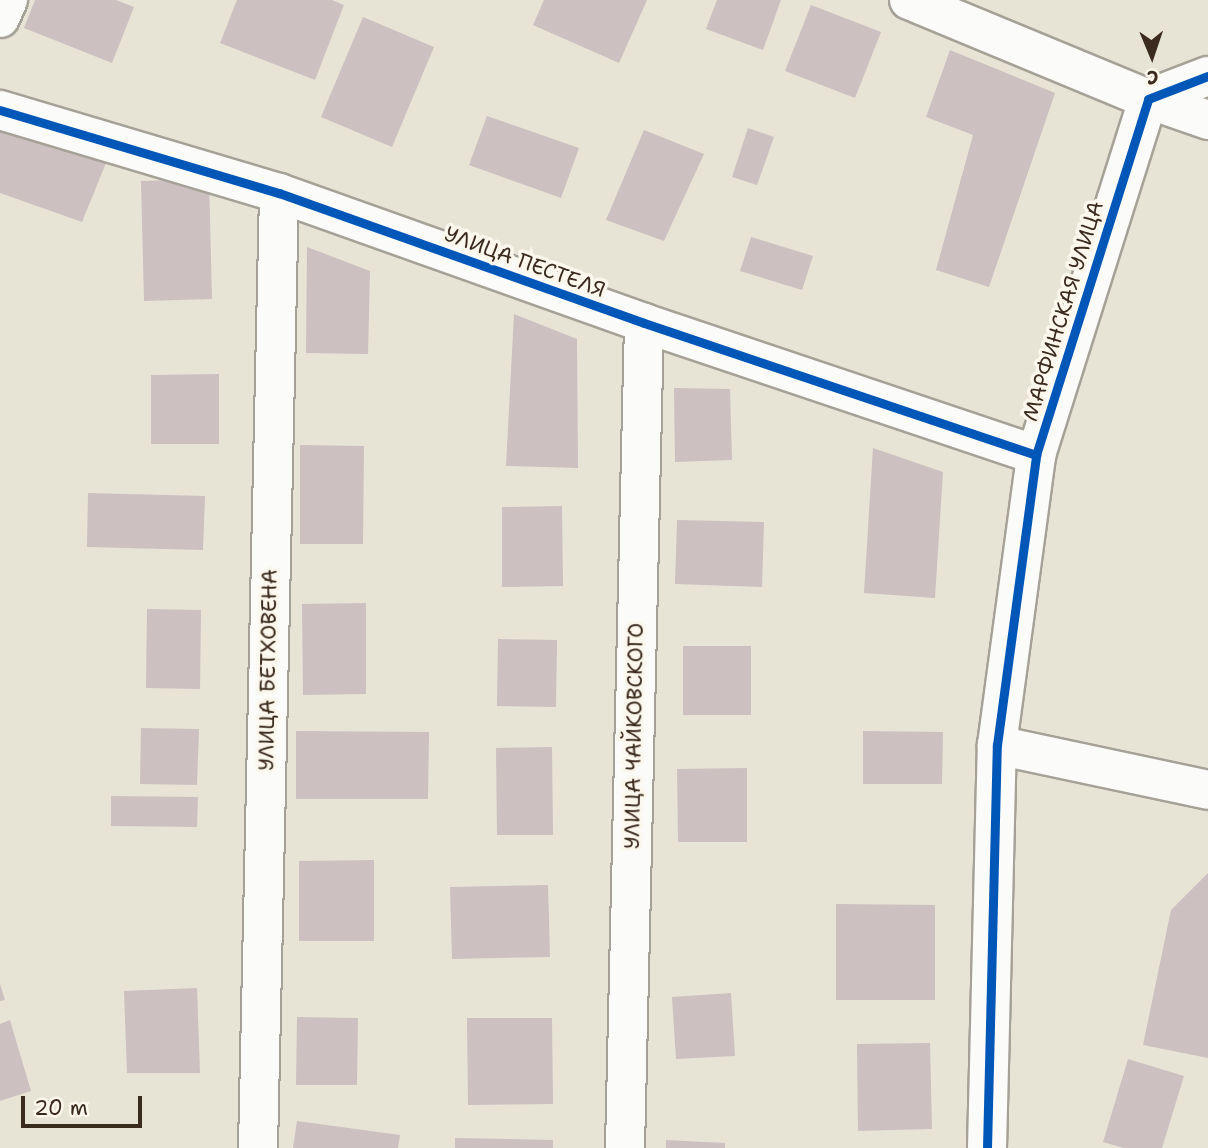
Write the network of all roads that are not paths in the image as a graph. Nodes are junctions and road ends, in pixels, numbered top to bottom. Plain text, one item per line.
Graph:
1 (8, 0) edge
2 (909, 0) edge
3 (0, 18) edge
4 (1208, 76) edge
5 (1148, 99) junction
6 (0, 110) edge
7 (1208, 120) edge
8 (279, 193) junction
9 (644, 323) junction
10 (1036, 455) junction
11 (997, 745) junction
12 (1208, 790) edge
13 (258, 1148) edge
14 (625, 1148) edge
15 (987, 1148) edge

1 - 3 street
2 - 5 street
4 - 5 street
5 - 7 street
5 - 10 street, МАРФИНСКАЯ УЛИЦА
6 - 8 street, УЛИЦА ПЕСТЕЛЯ
8 - 9 street, УЛИЦА ПЕСТЕЛЯ
8 - 13 street, УЛИЦА БЕТХОВЕНА
9 - 10 street, УЛИЦА ПЕСТЕЛЯ
9 - 14 street, УЛИЦА ЧАЙКОВСКОГО
10 - 11 street, МАРФИНСКАЯ УЛИЦА
11 - 12 street
11 - 15 street, МАРФИНСКАЯ УЛИЦА

